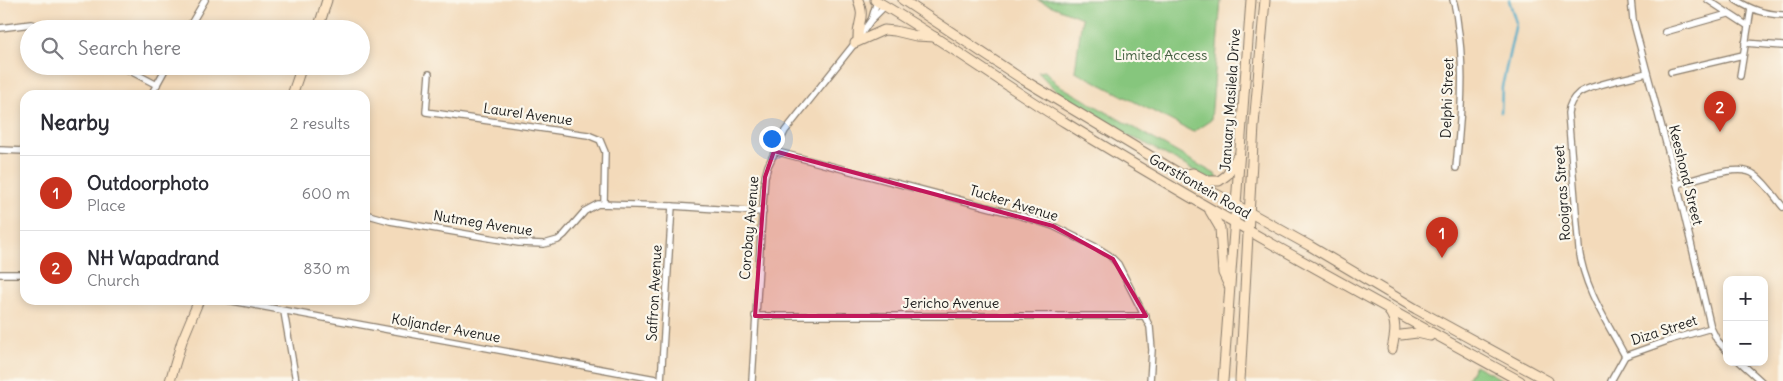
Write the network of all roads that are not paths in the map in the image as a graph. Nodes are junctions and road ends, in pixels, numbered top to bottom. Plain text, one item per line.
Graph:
1 (204, 0) edge
2 (327, 0) edge
3 (333, 0) edge
4 (858, 0) edge
5 (903, 0) edge
6 (1252, 0) edge
7 (1266, 0) edge
8 (1453, 0) edge
9 (1631, 0) edge
10 (1708, 0) edge
11 (1736, 0) edge
12 (880, 1) edge
13 (1751, 9) junction
14 (1728, 14) junction
15 (1783, 15) edge
16 (193, 20) edge
17 (321, 20) edge
18 (323, 20) edge
19 (871, 20) junction
20 (20, 25) edge
21 (1748, 26) junction
22 (0, 28) edge
23 (1665, 32) dead end
24 (935, 37) junction
25 (856, 41) junction
26 (1745, 43) junction
27 (1783, 46) edge
28 (1743, 55) junction
29 (1671, 72) dead end
30 (1647, 73) junction
31 (429, 74) dead end
32 (138, 75) edge
33 (162, 75) edge
34 (298, 75) joint
35 (1740, 76) dead end
36 (157, 85) junction
37 (154, 90) edge
38 (289, 90) edge
39 (294, 90) edge
40 (0, 150) edge
41 (20, 151) edge
42 (774, 151) junction
43 (1239, 155) junction
44 (1456, 168) dead end
45 (1182, 176) junction
46 (1677, 184) junction
47 (604, 203) junction
48 (1236, 204) junction
49 (672, 206) junction
50 (1783, 207) edge
51 (1208, 209) junction
52 (763, 212) junction
53 (1249, 212) junction
54 (370, 216) edge
55 (1235, 223) junction
56 (1248, 230) junction
57 (0, 274) edge
58 (20, 274) edge
59 (1230, 289) junction
60 (197, 305) edge
61 (251, 305) edge
62 (1384, 305) junction
63 (284, 312) junction
64 (756, 316) junction
65 (1146, 316) junction
66 (1711, 328) junction
67 (1401, 335) dead end
68 (1440, 338) junction
69 (1723, 347) edge
70 (1392, 349) dead end
71 (1625, 356) junction
72 (1744, 366) edge
73 (661, 380) edge
74 (170, 381) edge
75 (296, 381) edge
76 (752, 381) edge
77 (1150, 381) edge
78 (1223, 381) edge
79 (1240, 381) edge
80 (1520, 381) edge
81 (1548, 381) edge
82 (1611, 381) edge
83 (1761, 381) edge

1 - 16 street
2 - 17 main road
3 - 18 main road
4 - 25 main road
5 - 45 main road, Garstfontein Road
6 - 43 main road, January Masilela Drive
7 - 53 main road, January Masilela Drive
8 - 44 street, Delphi Street
9 - 30 street, Keeshond Street
10 - 14 street
11 - 13 street
12 - 19 street, Corobay Avenue
12 - 19 street, Corobay Avenue
12 - 24 main road, Garstfontein Road
13 - 15 street
13 - 21 street
14 - 21 street
14 - 23 street
19 - 25 street, Corobay Avenue
20 - 22 street
21 - 26 street
24 - 25 main road
24 - 51 main road, Garstfontein Road
25 - 42 street, Corobay Avenue
26 - 27 street
26 - 28 street
28 - 29 street
28 - 35 street
30 - 46 street, Keeshond Street
30 - 71 street, Rooigras Street
31 - 47 street, Laurel Avenue
32 - 36 street
33 - 36 street
34 - 38 main road
34 - 39 main road
36 - 37 street
40 - 41 street
42 - 52 street, Corobay Avenue
42 - 65 street, Tucker Avenue
43 - 45 main road
43 - 48 main road, January Masilela Drive
45 - 48 main road, Garstfontein Road
46 - 50 street
46 - 66 street, Keeshond Street
47 - 49 street, Nutmeg Avenue
47 - 54 street, Nutmeg Avenue
48 - 53 main road, Garstfontein Road
48 - 55 main road, January Masilela Drive
49 - 52 street, Nutmeg Avenue
49 - 73 street, Saffron Avenue
51 - 55 main road, Garstfontein Road
51 - 59 main road
52 - 64 street, Corobay Avenue
53 - 56 main road, January Masilela Drive
53 - 81 main road, Garstfontein Road
55 - 56 main road, Garstfontein Road
55 - 59 main road, January Masilela Drive
56 - 62 main road, Garstfontein Road
56 - 79 main road, January Masilela Drive
57 - 58 street
59 - 78 main road, January Masilela Drive
60 - 74 main road
61 - 63 street, Koljander Avenue
62 - 68 main road, Garstfontein Road
62 - 70 main road
63 - 73 street, Koljander Avenue
63 - 75 street
64 - 65 street, Jericho Avenue
64 - 76 street, Corobay Avenue
65 - 77 street, Tucker Avenue
66 - 69 street, Keeshond Street
66 - 71 street, Diza Street
67 - 68 main road
68 - 80 main road, Garstfontein Road
71 - 82 street, Diza Street
72 - 83 street

